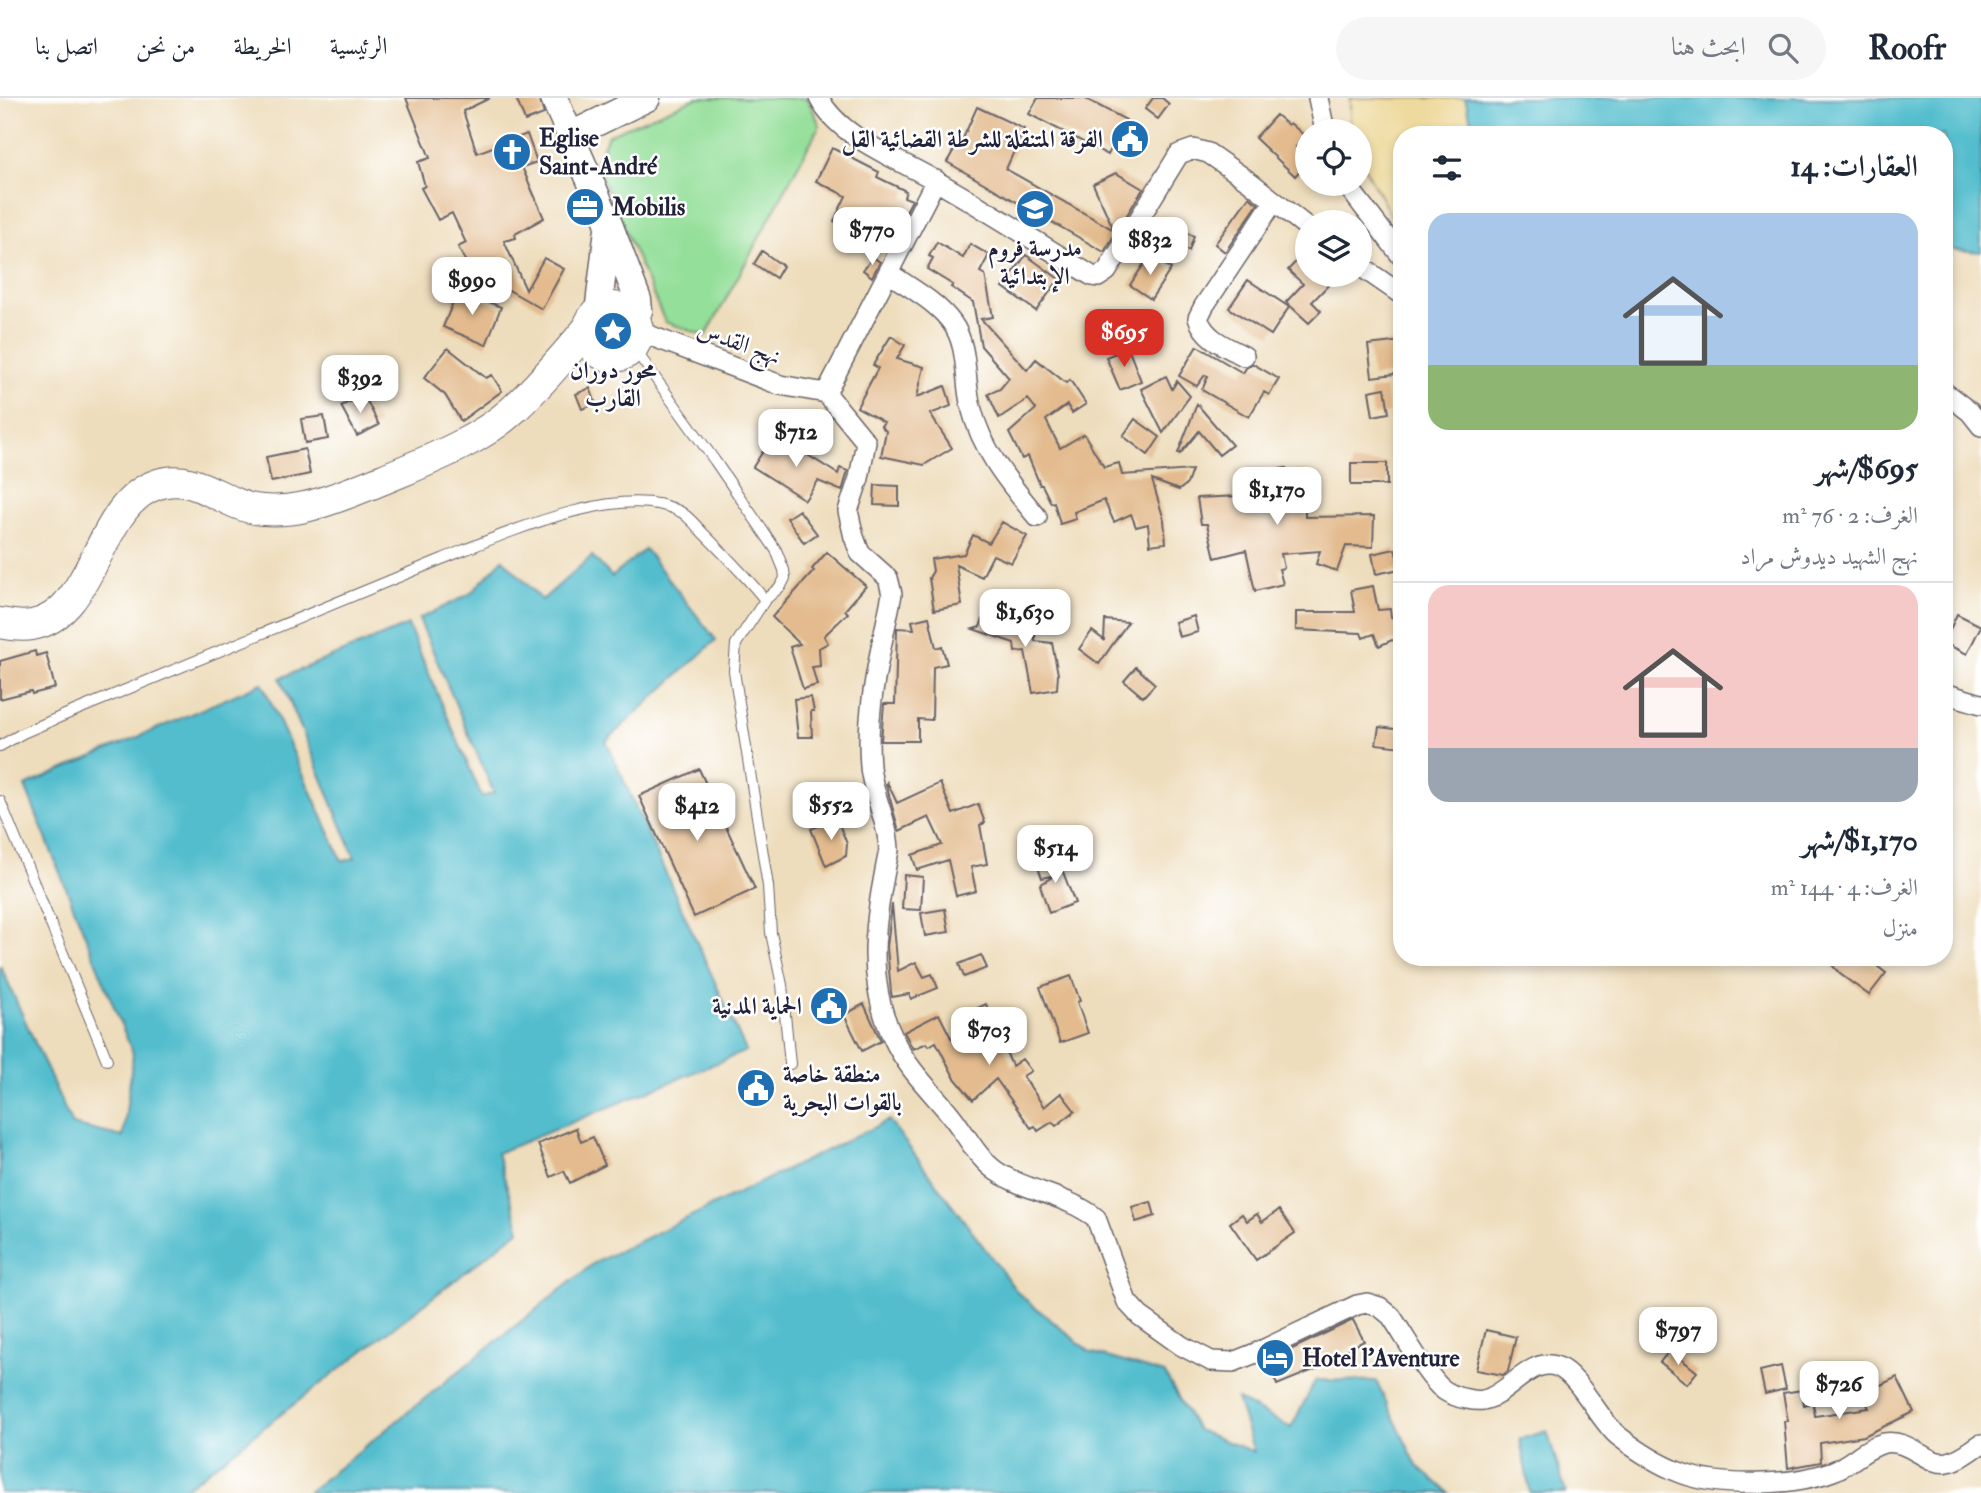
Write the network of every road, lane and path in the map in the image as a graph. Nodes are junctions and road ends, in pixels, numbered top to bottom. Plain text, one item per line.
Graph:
1 (554, 98) edge
2 (647, 98) edge
3 (819, 98) edge
4 (1318, 98) edge
5 (1322, 119) edge
6 (572, 135) junction
7 (936, 180) junction
8 (1355, 196) edge
9 (1274, 201) junction
10 (1295, 218) edge
11 (609, 224) junction
12 (1393, 245) edge
13 (889, 274) junction
14 (1372, 274) edge
15 (1393, 289) edge
16 (594, 320) junction
17 (629, 338) junction
18 (1244, 356) dead end
19 (547, 377) junction
20 (826, 393) junction
21 (1953, 399) edge
22 (1981, 426) edge
23 (1037, 517) dead end
24 (765, 600) junction
25 (0, 624) edge
26 (1953, 696) edge
27 (1981, 704) edge
28 (0, 746) edge
29 (0, 801) edge
30 (107, 1060) dead end
31 (790, 1064) dead end
32 (1981, 1444) edge

1 - 6 main road
2 - 6 main road
3 - 7 street
4 - 5 street
6 - 11 main road
7 - 9 street
7 - 13 street
8 - 12 street
9 - 10 street
9 - 18 street
11 - 16 main road
11 - 17 main road
13 - 20 street
13 - 23 street
14 - 15 street
16 - 17 main road
16 - 17 main road
16 - 19 main road
17 - 19 main road
17 - 20 street, نهج القدس
17 - 24 lane
19 - 25 main road
20 - 32 street
21 - 22 street
24 - 28 lane
24 - 31 lane
26 - 27 street
29 - 30 lane

